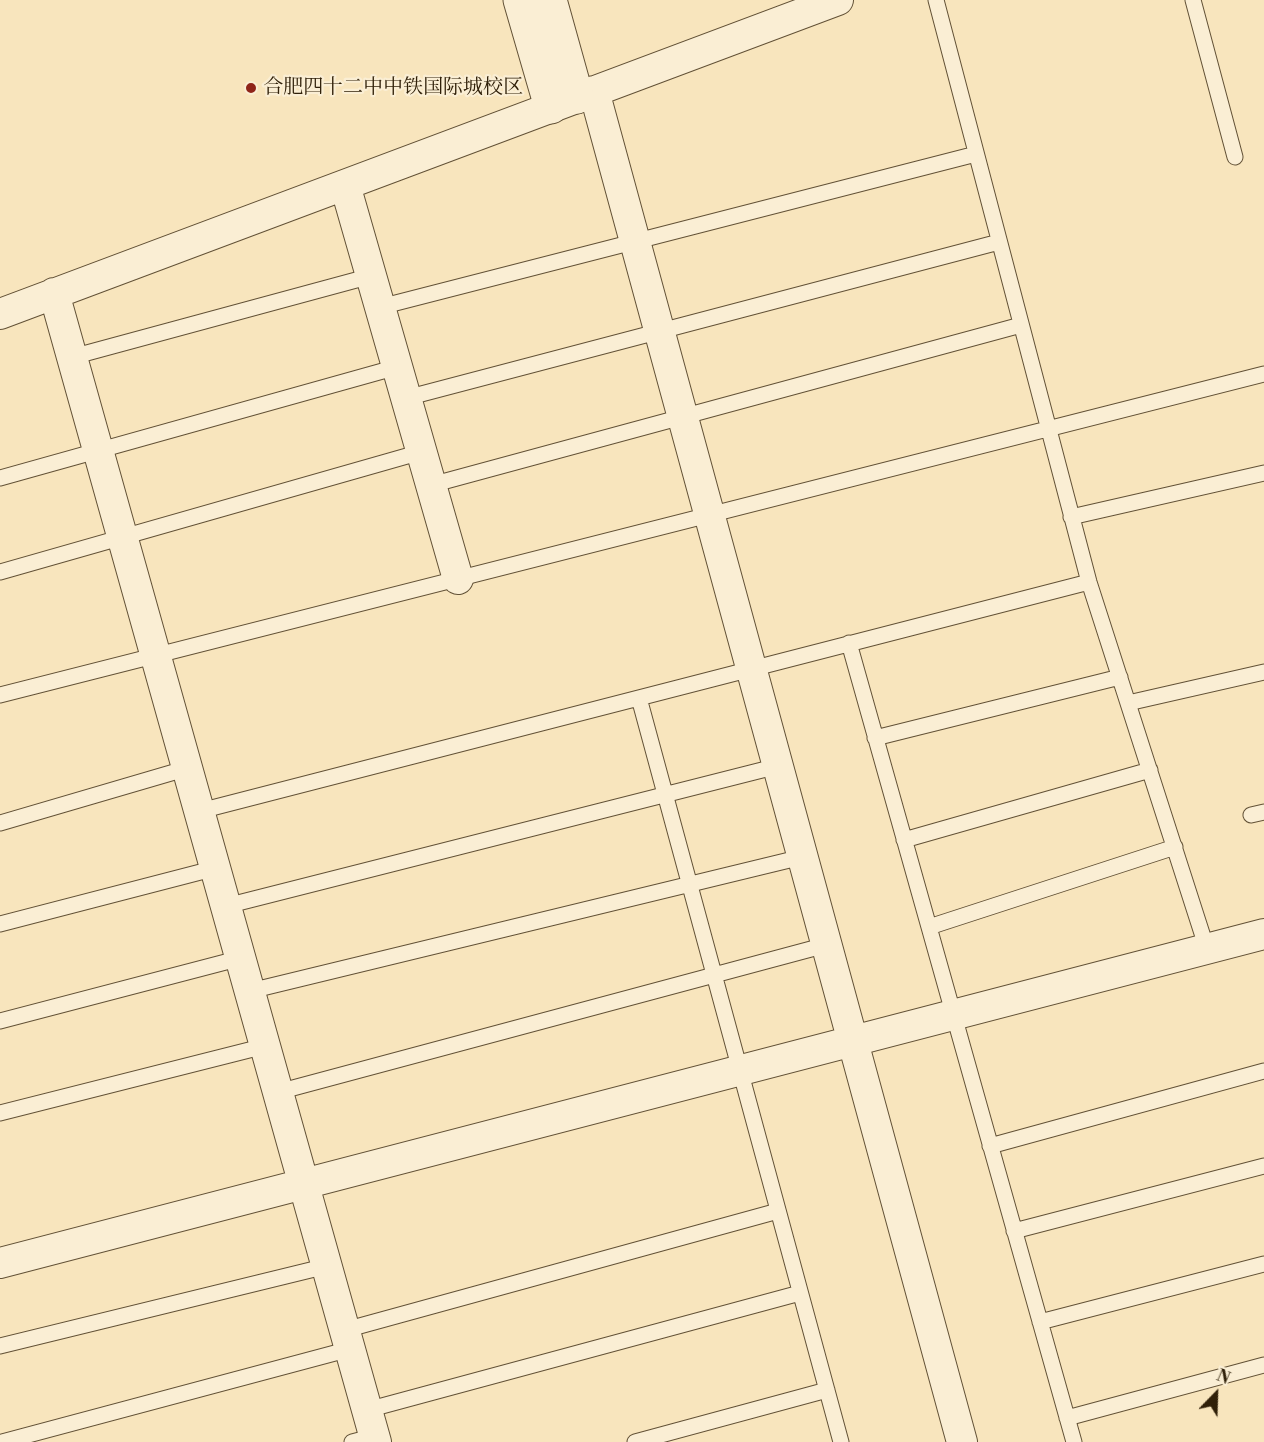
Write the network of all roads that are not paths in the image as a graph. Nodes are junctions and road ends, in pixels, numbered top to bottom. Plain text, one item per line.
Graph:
1 (520, 0) edge
2 (550, 0) edge
3 (838, 0) edge
4 (936, 0) edge
5 (1193, 0) edge
6 (574, 99) junction
7 (976, 154) junction
8 (1235, 157) dead end
9 (345, 185) junction
10 (635, 241) junction
11 (999, 242) junction
12 (371, 276) junction
13 (54, 293) junction
14 (380, 307) junction
15 (0, 314) edge
16 (1021, 325) junction
17 (659, 331) junction
18 (72, 357) junction
19 (397, 367) junction
20 (1264, 374) edge
21 (406, 398) junction
22 (683, 417) junction
23 (1049, 429) junction
24 (99, 450) junction
25 (421, 452) junction
26 (1264, 473) edge
27 (0, 478) edge
28 (431, 485) junction
29 (709, 515) junction
30 (1071, 517) junction
31 (123, 537) junction
32 (0, 572) edge
33 (458, 579) junction
34 (1089, 582) junction
35 (849, 643) junction
36 (156, 655) junction
37 (751, 669) junction
38 (1264, 672) edge
39 (1120, 677) junction
40 (0, 695) edge
41 (639, 698) junction
42 (1128, 703) junction
43 (875, 738) junction
44 (778, 766) junction
45 (188, 768) junction
46 (1150, 770) junction
47 (666, 795) junction
48 (200, 811) junction
49 (0, 823) edge
50 (904, 840) junction
51 (1175, 847) junction
52 (802, 857) junction
53 (216, 868) junction
54 (690, 885) junction
55 (226, 906) junction
56 (0, 924) edge
57 (929, 927) junction
58 (1264, 934) edge
59 (826, 945) junction
60 (1207, 949) junction
61 (241, 958) junction
62 (714, 975) junction
63 (250, 992) junction
64 (953, 1015) junction
65 (0, 1021) edge
66 (852, 1041) junction
67 (266, 1046) junction
68 (740, 1070) junction
69 (1264, 1071) edge
70 (278, 1092) junction
71 (0, 1113) edge
72 (990, 1146) junction
73 (1264, 1166) edge
74 (304, 1184) junction
75 (778, 1211) junction
76 (1014, 1230) junction
77 (0, 1263) edge
78 (1264, 1264) edge
79 (327, 1266) junction
80 (800, 1293) junction
81 (1040, 1322) junction
82 (347, 1339) junction
83 (0, 1346) edge
84 (1264, 1365) edge
85 (826, 1390) junction
86 (1067, 1418) junction
87 (368, 1432) edge
88 (1, 1441) edge
89 (635, 1442) edge
90 (840, 1442) edge
91 (962, 1442) edge
92 (1074, 1442) edge

1 - 6 street
2 - 6 street
3 - 6 street
4 - 7 lane
5 - 8 lane
6 - 9 street
6 - 10 street
7 - 10 lane
7 - 11 lane
9 - 12 street
9 - 13 street
10 - 14 lane
10 - 17 street
11 - 16 lane
11 - 17 lane
12 - 14 street
12 - 18 lane
13 - 15 street
13 - 18 street
14 - 19 street
16 - 22 lane
16 - 23 lane
17 - 21 lane
17 - 22 street
18 - 24 street
19 - 21 street
19 - 24 lane
20 - 23 lane
21 - 25 street
22 - 28 lane
22 - 29 street
23 - 29 lane
23 - 30 lane
24 - 27 lane
24 - 31 street
25 - 28 street
25 - 31 lane
26 - 30 lane
28 - 33 street
29 - 33 lane
29 - 37 street
30 - 34 lane
31 - 32 lane
31 - 36 street
33 - 36 lane
34 - 35 lane
34 - 39 lane
35 - 37 lane
35 - 43 lane
36 - 40 lane
36 - 45 street
37 - 41 lane
37 - 44 street
38 - 42 lane
39 - 42 lane
39 - 43 lane
41 - 47 lane
41 - 48 lane
42 - 46 lane
43 - 50 lane
44 - 47 lane
44 - 52 street
45 - 48 street
45 - 49 lane
46 - 50 lane
46 - 51 lane
47 - 54 lane
47 - 55 lane
48 - 53 street
50 - 57 lane
51 - 57 lane
51 - 60 lane
52 - 54 lane
52 - 59 street
53 - 55 street
53 - 56 lane
54 - 62 lane
54 - 63 lane
55 - 61 street
57 - 64 lane
58 - 60 street
59 - 62 lane
59 - 66 street
60 - 64 street
61 - 63 street
61 - 65 lane
62 - 68 lane
62 - 70 lane
63 - 67 street
64 - 66 street
64 - 72 lane
66 - 68 street
66 - 91 street
67 - 70 street
67 - 71 lane
68 - 74 street
68 - 75 lane
69 - 72 lane
70 - 74 street
72 - 76 lane
73 - 76 lane
74 - 77 street
74 - 79 street
75 - 80 lane
75 - 82 lane
76 - 81 lane
78 - 81 lane
79 - 82 street
79 - 83 lane
80 - 85 lane
80 - 87 lane
81 - 86 lane
82 - 87 street
82 - 88 lane
84 - 86 lane
85 - 89 lane
85 - 90 lane
86 - 92 lane

